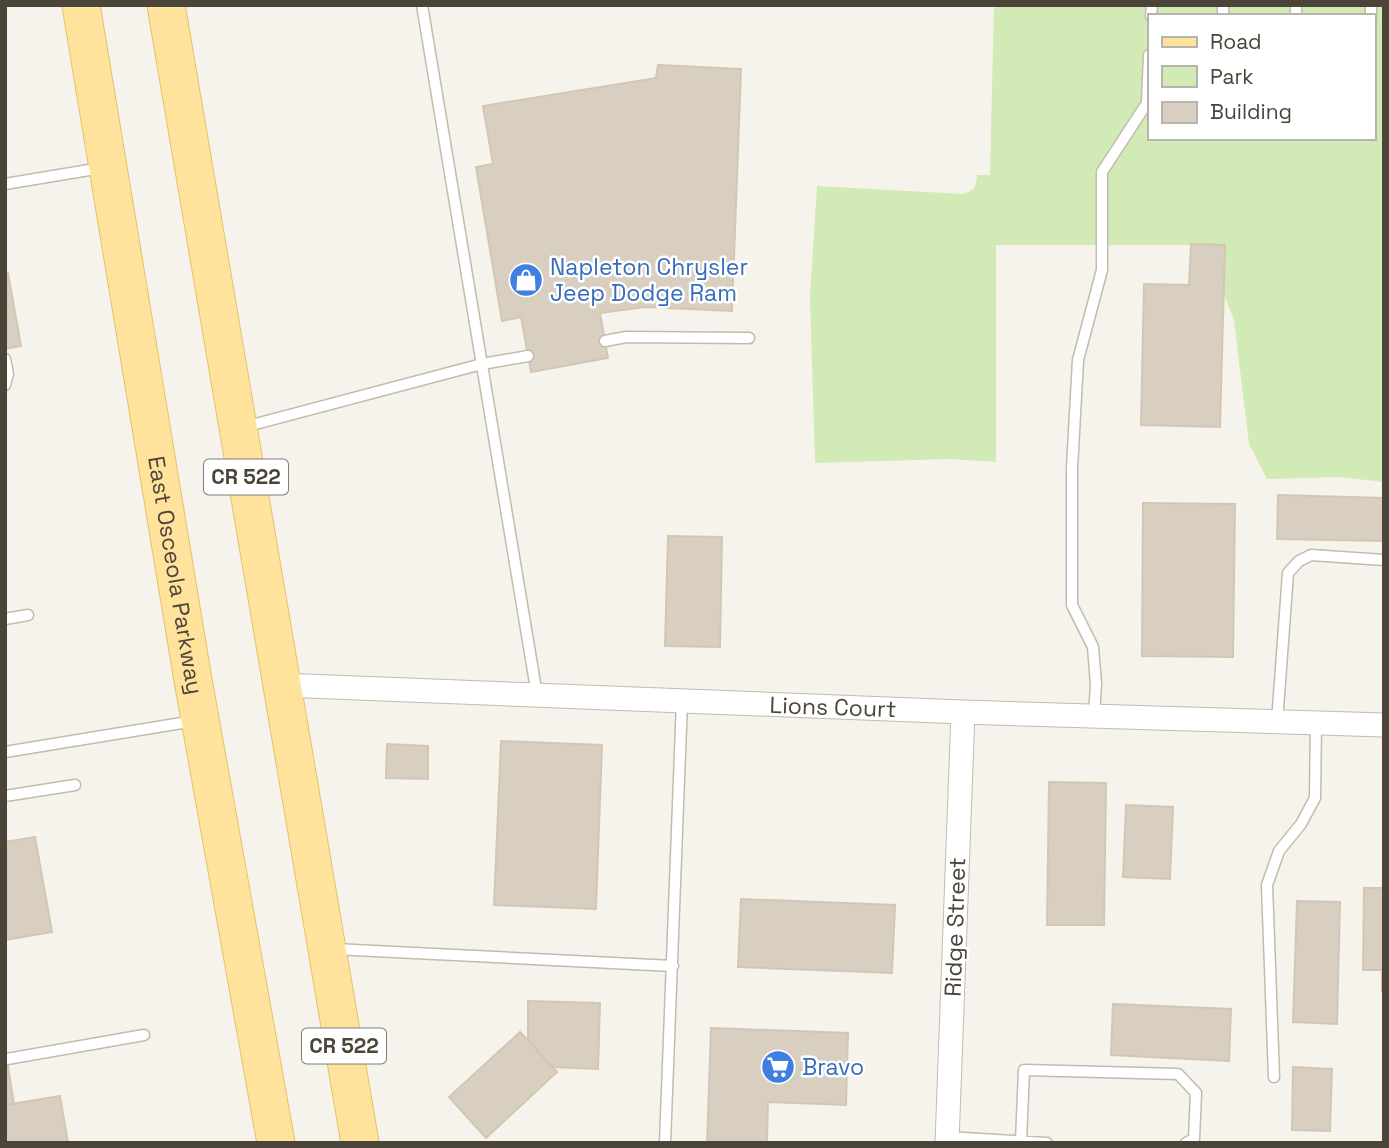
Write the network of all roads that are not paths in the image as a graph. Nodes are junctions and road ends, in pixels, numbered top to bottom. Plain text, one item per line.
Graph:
1 (80, 5) edge
2 (166, 5) edge
3 (422, 5) edge
4 (1148, 104) edge
5 (107, 167) junction
6 (5, 184) edge
7 (749, 338) dead end
8 (605, 341) dead end
9 (528, 356) dead end
10 (5, 359) edge
11 (482, 364) junction
12 (5, 385) edge
13 (238, 428) junction
14 (1384, 560) edge
15 (28, 615) dead end
16 (5, 619) edge
17 (281, 685) junction
18 (537, 695) junction
19 (682, 701) junction
20 (963, 712) junction
21 (1094, 716) junction
22 (200, 720) junction
23 (1277, 722) junction
24 (1316, 723) junction
25 (1384, 725) edge
26 (5, 752) edge
27 (75, 785) dead end
28 (5, 796) edge
29 (327, 949) junction
30 (673, 966) junction
31 (144, 1035) dead end
32 (7, 1059) dead end
33 (1274, 1077) dead end
34 (947, 1140) edge
35 (1021, 1141) edge
36 (276, 1143) edge
37 (360, 1143) edge
38 (664, 1143) edge
39 (1046, 1143) edge
40 (1186, 1143) edge

1 - 5 main road, East Osceola Parkway
2 - 13 main road, CR 522
3 - 11 lane
4 - 21 lane
5 - 6 lane
5 - 22 main road, East Osceola Parkway
7 - 8 lane
9 - 11 lane
10 - 12 lane
11 - 13 lane
11 - 18 lane
13 - 17 main road, CR 522
14 - 23 lane
15 - 16 lane
17 - 18 street, Lions Court
17 - 29 main road, CR 522
18 - 19 street, Lions Court
19 - 20 street, Lions Court
19 - 30 lane
20 - 21 street, Lions Court
20 - 34 street, Ridge Street
21 - 23 street, Lions Court
22 - 26 lane
22 - 36 main road, East Osceola Parkway
23 - 24 street, Lions Court
24 - 25 street, Lions Court
24 - 33 lane
27 - 28 lane
29 - 30 lane
29 - 37 main road, CR 522
30 - 38 lane
31 - 32 lane
34 - 35 lane
35 - 39 lane
35 - 40 lane

